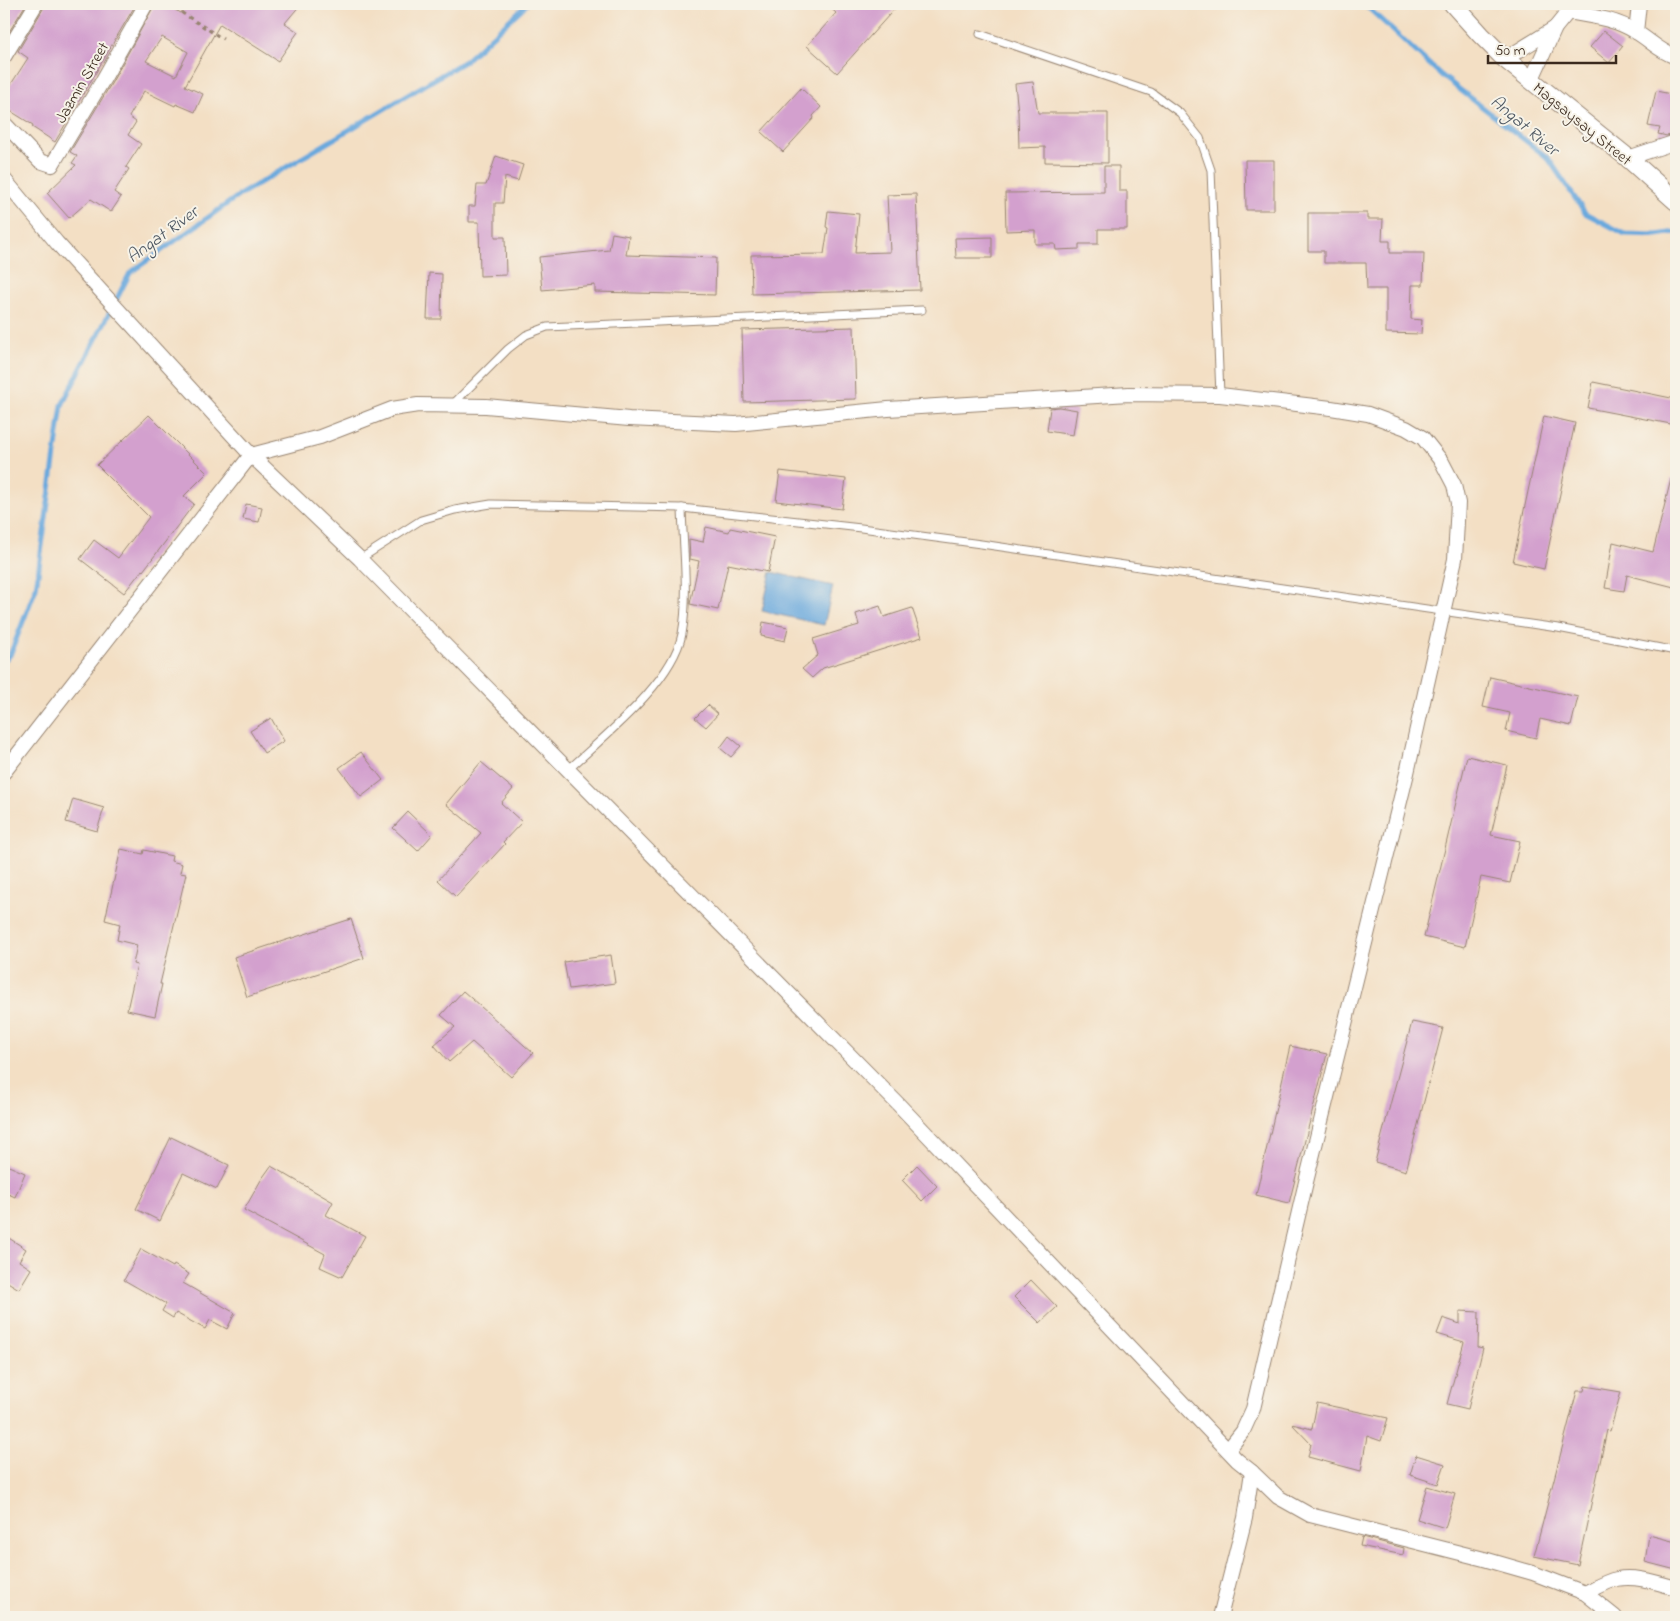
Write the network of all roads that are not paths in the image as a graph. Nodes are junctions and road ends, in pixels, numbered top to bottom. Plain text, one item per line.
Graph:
1 (36, 4) edge
2 (146, 4) edge
3 (1454, 4) edge
4 (1639, 4) edge
5 (1569, 8) edge
6 (1556, 28) junction
7 (1636, 32) junction
8 (980, 34) dead end
9 (4, 57) edge
10 (1676, 57) edge
11 (1505, 59) junction
12 (1531, 81) junction
13 (4, 122) edge
14 (1676, 142) edge
15 (1628, 158) junction
16 (4, 179) edge
17 (1674, 199) edge
18 (922, 310) dead end
19 (1220, 396) junction
20 (453, 405) junction
21 (251, 455) junction
22 (682, 508) junction
23 (360, 559) junction
24 (1443, 612) junction
25 (1676, 651) edge
26 (568, 770) junction
27 (4, 772) edge
28 (1228, 1450) junction
29 (1252, 1472) junction
30 (1676, 1588) edge
31 (1585, 1594) junction
32 (1220, 1617) edge
33 (1615, 1617) edge

1 - 9 street
2 - 13 street, Jazmin Street
3 - 11 street, Magsaysay Street
4 - 7 street
5 - 6 street
5 - 7 street
6 - 11 street
6 - 12 street
7 - 10 street
8 - 19 lane
11 - 12 street, Magsaysay Street
12 - 15 street, Magsaysay Street
14 - 15 street
15 - 17 street, Magsaysay Street
16 - 21 street
18 - 20 lane
19 - 20 street
19 - 24 street
20 - 21 street
21 - 23 street
21 - 27 street
22 - 23 lane
22 - 24 lane
22 - 26 lane
23 - 26 street
24 - 25 lane
24 - 28 street
26 - 28 street
28 - 29 street
29 - 31 street
29 - 32 street
30 - 31 street
31 - 33 street

